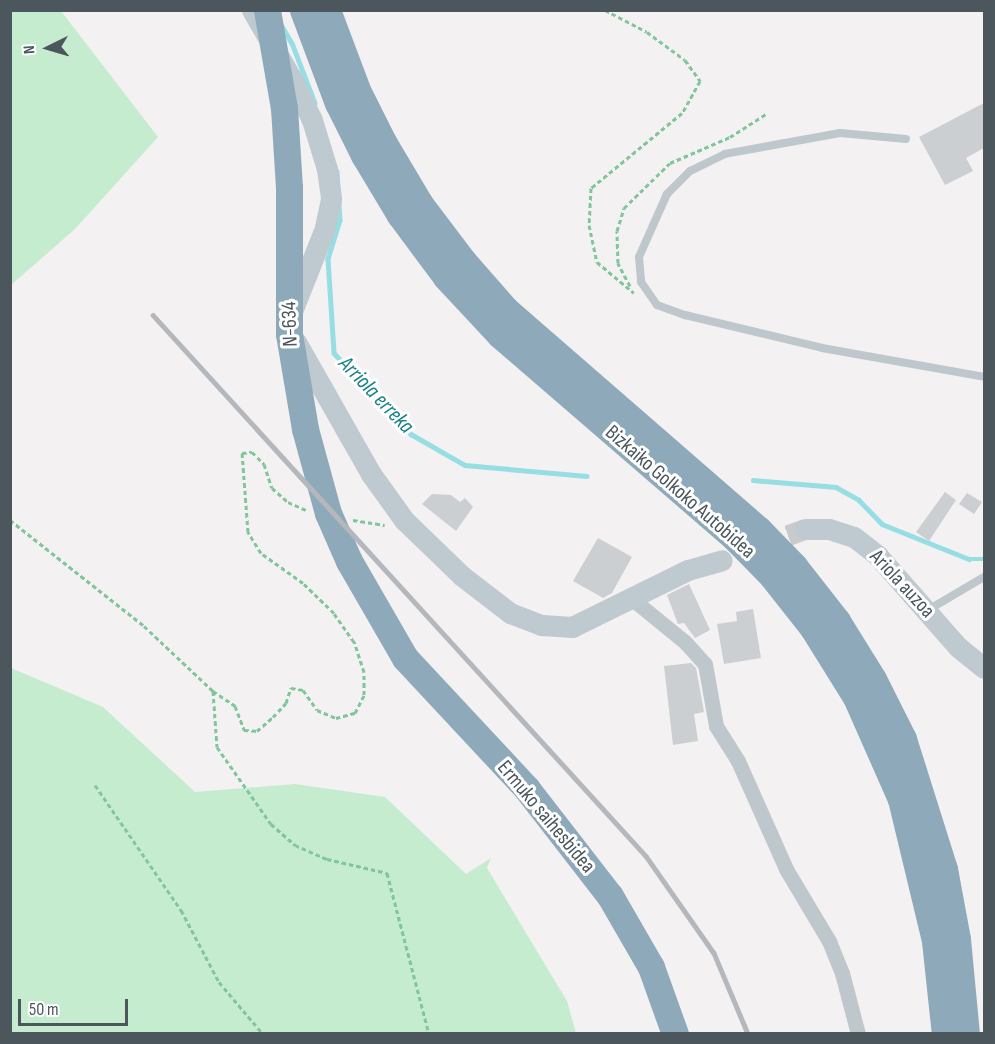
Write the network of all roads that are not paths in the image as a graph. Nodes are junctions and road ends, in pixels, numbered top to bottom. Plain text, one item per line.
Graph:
1 (252, 10) edge
2 (267, 10) edge
3 (303, 10) edge
4 (327, 10) edge
5 (906, 139) dead end
6 (984, 377) edge
7 (805, 530) tunnel mouth
8 (722, 560) dead end
9 (984, 577) edge
10 (631, 598) junction
11 (928, 610) junction
12 (382, 622) joint
13 (984, 668) edge
14 (675, 1034) edge
15 (858, 1034) edge
16 (945, 1034) edge
17 (966, 1034) edge

1 - 10 street
2 - 12 highway, N-634
3 - 16 highway, Bizkaiko Golkoko Autobidea
4 - 17 highway, Bizkaiko Golkoko Autobidea
5 - 6 lane
7 - 11 street, Ariola auzoa
8 - 10 street
9 - 11 lane
10 - 15 street
11 - 13 street, Ariola auzoa
12 - 14 highway, Ermuko saihesbidea

